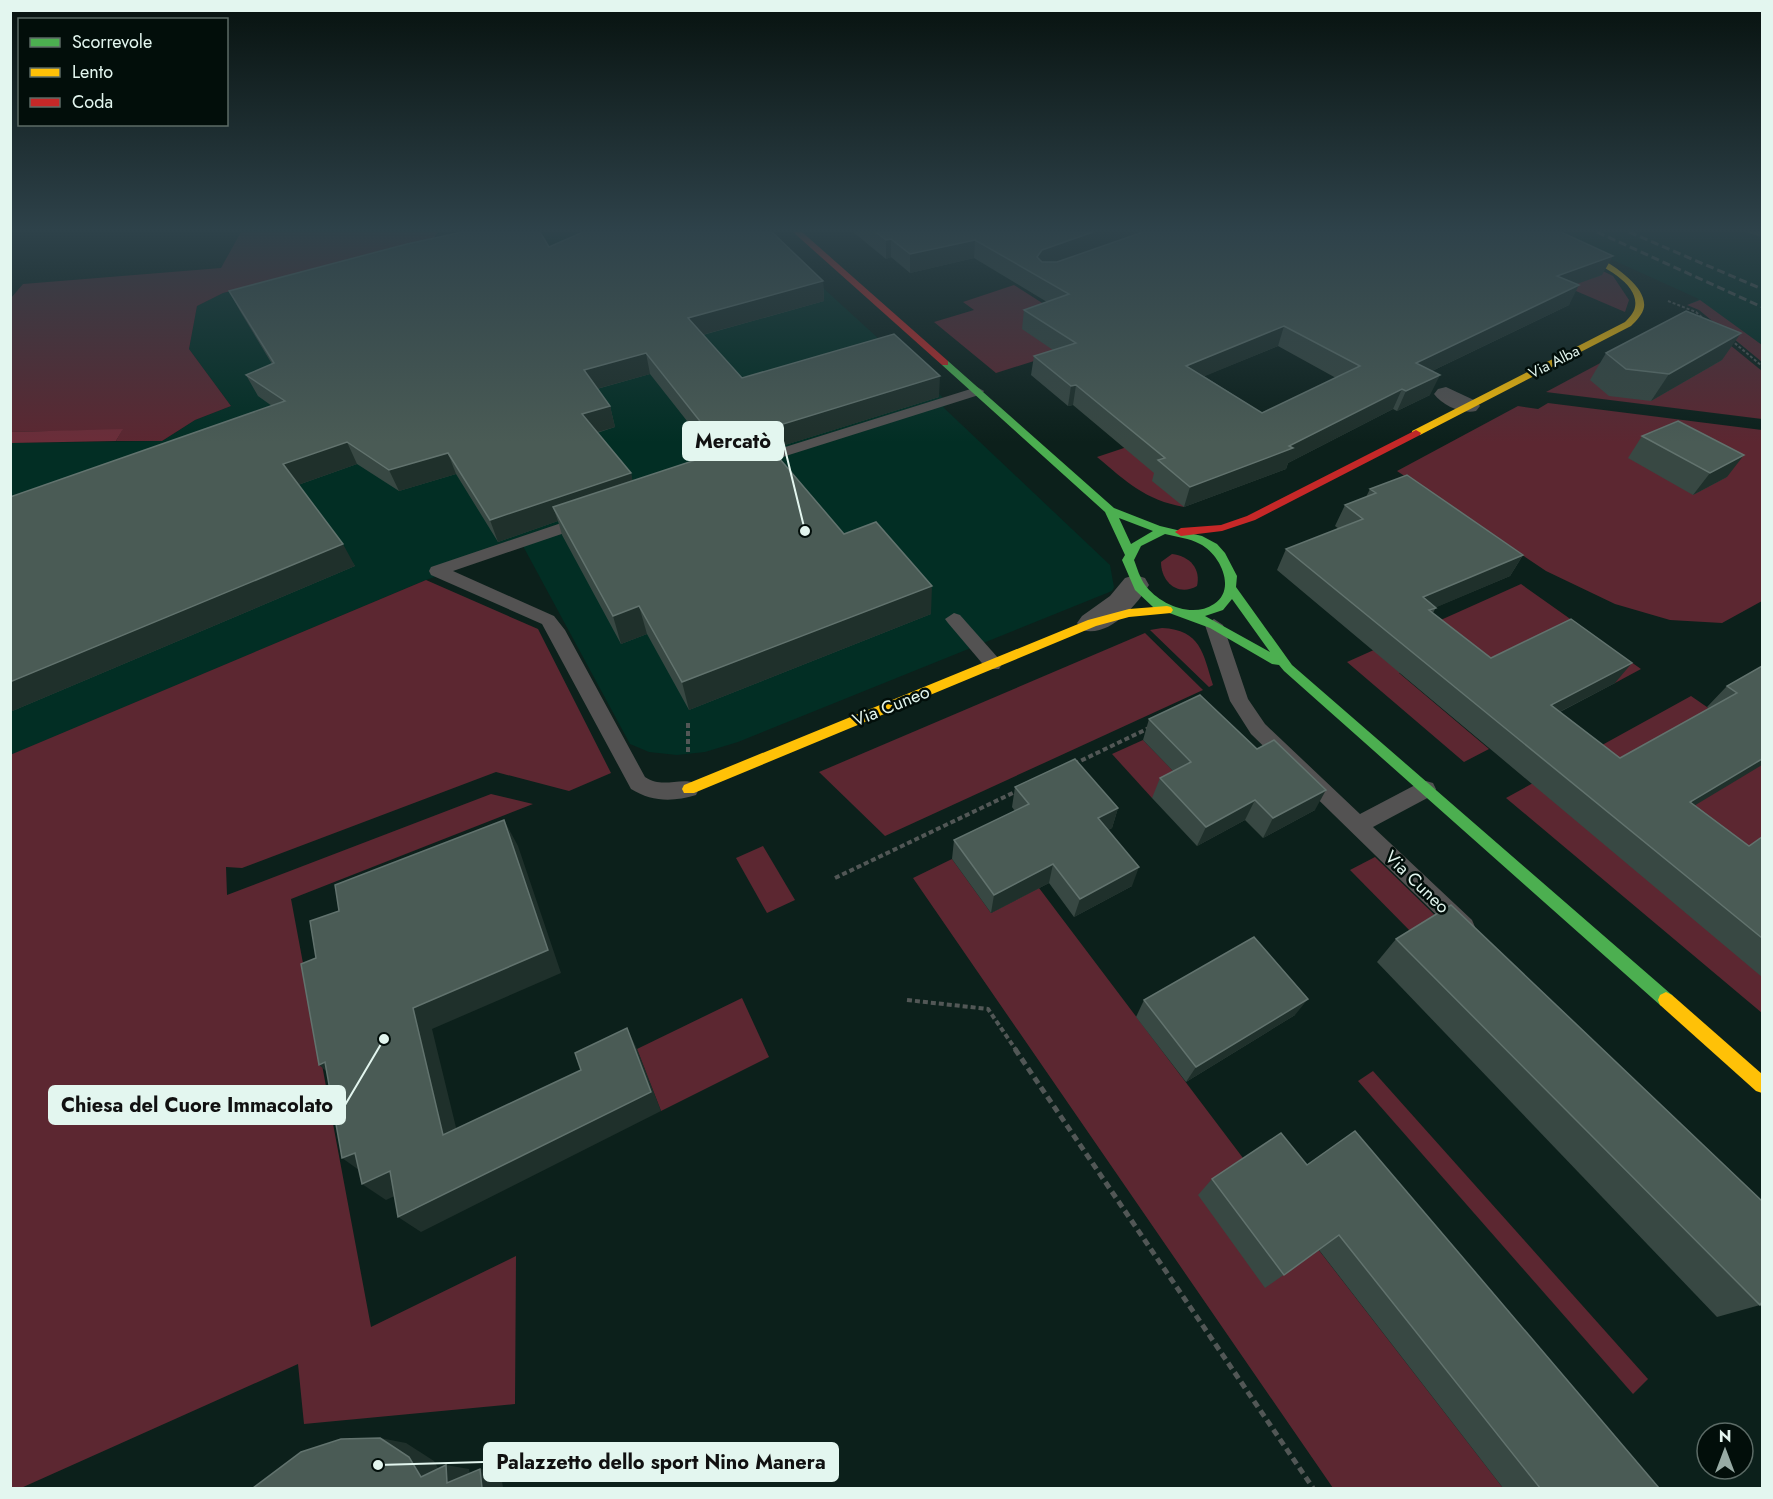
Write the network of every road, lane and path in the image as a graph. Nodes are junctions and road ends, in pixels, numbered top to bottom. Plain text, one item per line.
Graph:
1 (876, 302) edge
2 (1640, 302) edge
3 (1671, 302) edge
4 (1712, 325) edge
5 (1729, 339) edge
6 (1762, 366) edge
7 (977, 391) junction
8 (1446, 394) dead end
9 (1468, 406) junction
10 (736, 467) edge
11 (1110, 510) junction
12 (603, 513) edge
13 (1251, 518) junction
14 (1163, 531) junction
15 (1181, 532) junction
16 (1130, 554) junction
17 (1221, 554) junction
18 (1135, 585) junction
19 (1232, 590) junction
20 (1167, 610) junction
21 (1190, 615) junction
22 (954, 619) dead end
23 (1092, 623) junction
24 (1214, 625) junction
25 (993, 664) junction
26 (1288, 668) junction
27 (1151, 727) dead end
28 (1067, 767) edge
29 (1025, 787) edge
30 (689, 789) joint
31 (1426, 789) junction
32 (1358, 825) junction
33 (835, 878) dead end
34 (1478, 940) edge
35 (907, 1000) dead end
36 (1762, 1085) edge
37 (1313, 1488) edge

1 - 7 main road
2 - 9 main road, Via Alba
3 - 4 path
5 - 6 path
7 - 10 lane
7 - 11 main road
8 - 9 street
9 - 13 main road, Via Alba
11 - 14 main road
11 - 16 main road
12 - 30 lane
13 - 15 main road, Via Alba
13 - 17 main road, Via Alba
14 - 15 main road
14 - 16 main road
15 - 17 main road
16 - 18 main road
17 - 19 main road, Via Cuneo
18 - 20 main road, Via Cuneo
18 - 23 street, Via Cuneo
19 - 21 main road, Via Cuneo
19 - 26 main road, Via Cuneo
20 - 21 main road, Via Cuneo
20 - 23 main road, Via Cuneo
21 - 24 main road, Via Cuneo
22 - 25 lane
23 - 25 main road, Via Cuneo
24 - 26 main road, Via Cuneo
24 - 32 lane, Via Cuneo
25 - 30 main road, Via Cuneo
26 - 31 main road, Via Cuneo
27 - 28 path
29 - 33 path
31 - 32 lane
31 - 36 main road, Via Cuneo
32 - 34 lane, Via Cuneo
35 - 37 path

